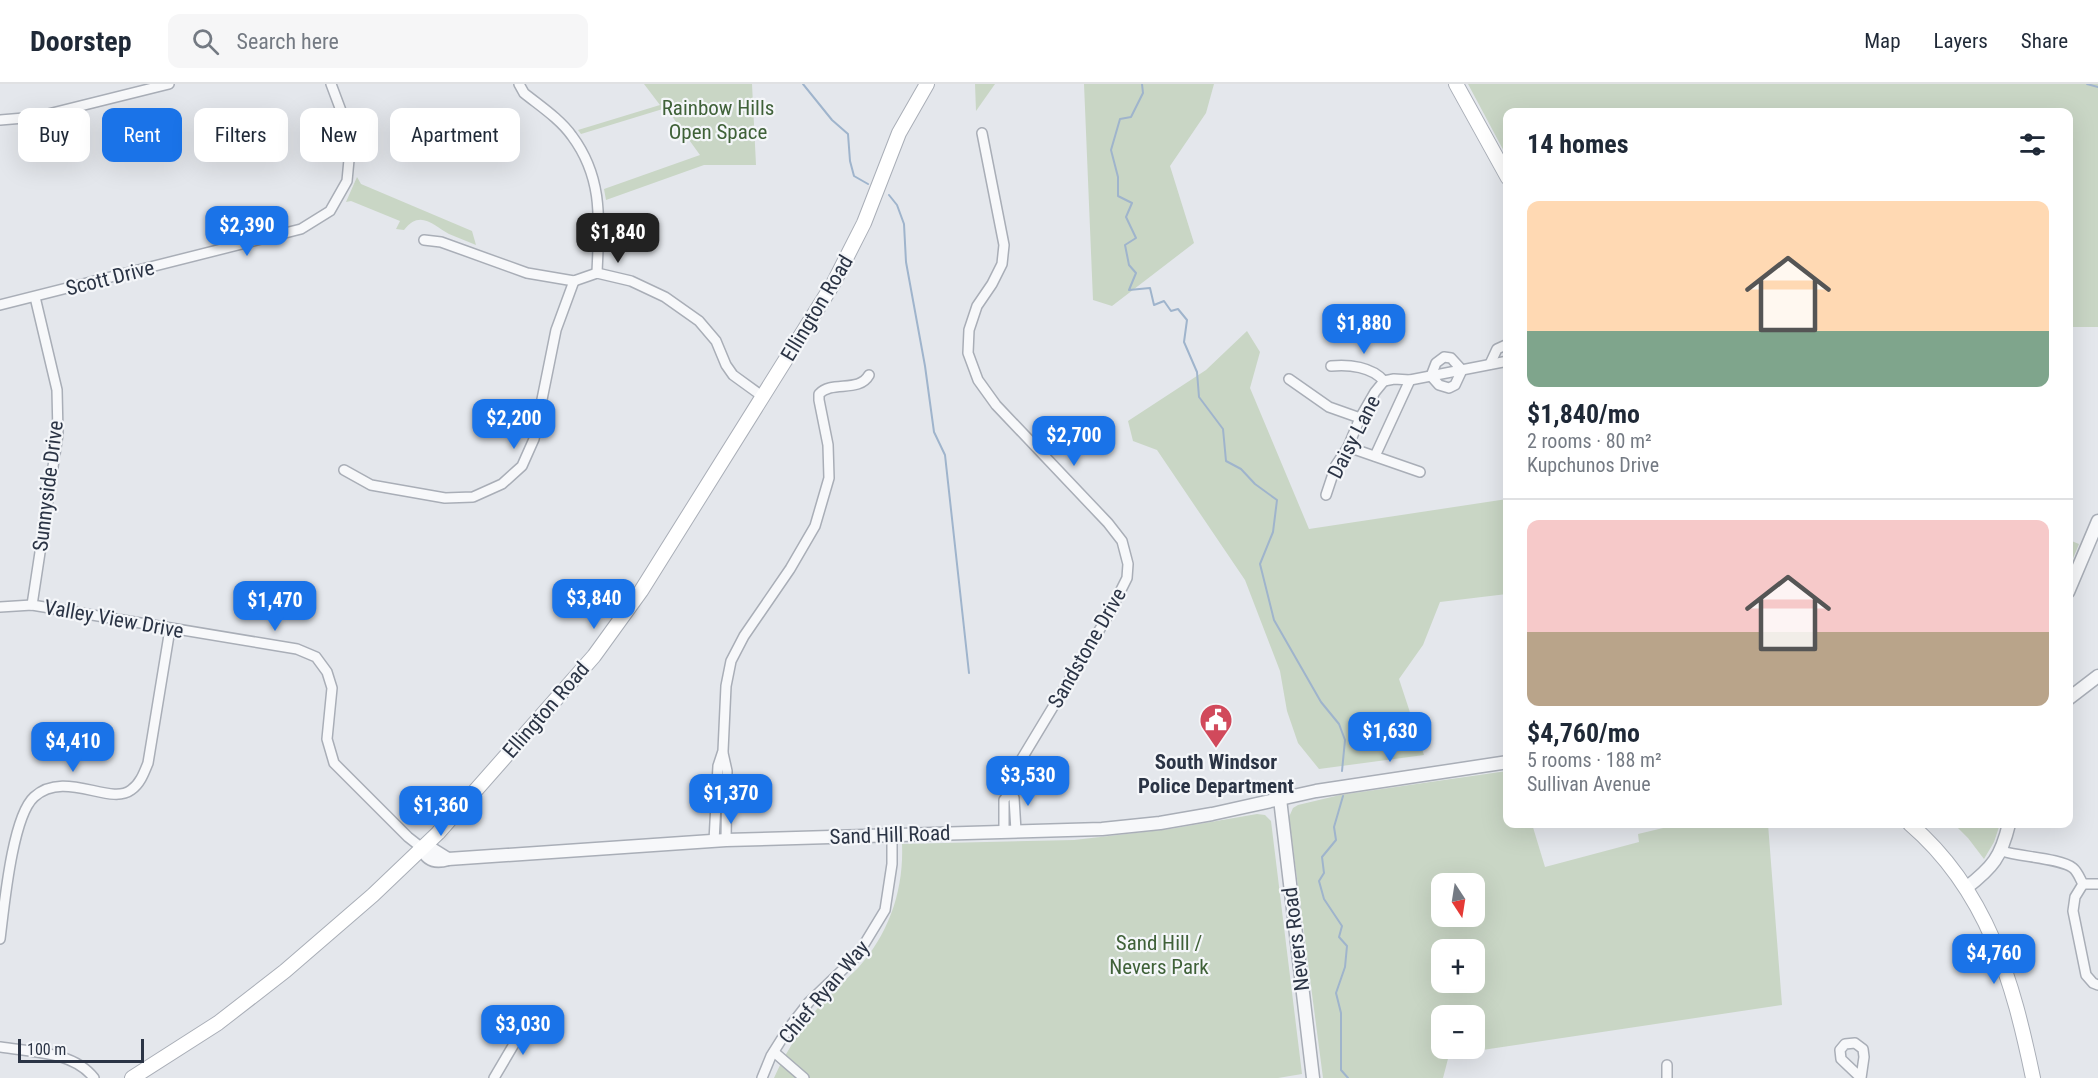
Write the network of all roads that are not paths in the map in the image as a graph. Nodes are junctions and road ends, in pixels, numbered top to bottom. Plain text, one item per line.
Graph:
1 (169, 84) edge
2 (331, 84) edge
3 (519, 84) edge
4 (927, 84) edge
5 (1456, 84) edge
6 (0, 120) edge
7 (982, 133) dead end
8 (1503, 169) edge
9 (424, 240) dead end
10 (597, 273) junction
11 (574, 280) junction
12 (35, 297) junction
13 (0, 305) edge
14 (1503, 346) edge
15 (1503, 362) edge
16 (1490, 364) junction
17 (1331, 366) dead end
18 (1462, 369) junction
19 (869, 375) dead end
20 (1431, 376) junction
21 (1289, 379) dead end
22 (1410, 380) junction
23 (1384, 381) junction
24 (762, 396) junction
25 (1360, 418) junction
26 (1348, 447) junction
27 (1375, 456) junction
28 (344, 470) dead end
29 (1419, 472) dead end
30 (1326, 495) dead end
31 (2098, 521) edge
32 (2073, 580) edge
33 (32, 605) junction
34 (0, 607) edge
35 (170, 629) junction
36 (2098, 676) edge
37 (2073, 695) edge
38 (1503, 763) edge
39 (1280, 799) junction
40 (1914, 828) edge
41 (2008, 828) edge
42 (1010, 831) junction
43 (892, 834) junction
44 (720, 840) junction
45 (422, 848) junction
46 (2002, 851) junction
47 (5, 871) edge
48 (2098, 884) edge
49 (2083, 885) junction
50 (1966, 888) junction
51 (0, 939) edge
52 (2098, 985) edge
53 (521, 1022) dead end
54 (0, 1047) edge
55 (774, 1052) junction
56 (1667, 1065) dead end
57 (94, 1078) edge
58 (132, 1078) edge
59 (494, 1078) edge
60 (762, 1078) edge
61 (804, 1078) edge
62 (1313, 1078) edge
63 (1667, 1078) edge
64 (2033, 1078) edge

1 - 6 street
2 - 12 street, Scott Drive
3 - 10 street
4 - 24 main road, Ellington Road
5 - 8 main road
7 - 42 street, Sandstone Drive
9 - 11 street
10 - 11 street
10 - 24 street
11 - 28 street
12 - 13 street, Scott Drive
12 - 33 street, Sunnyside Drive
14 - 16 street
15 - 16 street
16 - 18 street
17 - 23 street
18 - 20 street
18 - 20 street
18 - 20 street
19 - 44 street
20 - 22 street
21 - 25 street
22 - 23 street
22 - 27 street
23 - 25 street, Daisy Lane
24 - 45 main road, Ellington Road
25 - 26 street, Daisy Lane
26 - 27 street
26 - 30 street, Daisy Lane
27 - 29 street
31 - 32 street
33 - 34 street, Valley View Drive
33 - 35 street, Valley View Drive
35 - 45 street, Valley View Drive
35 - 47 street
36 - 37 street
38 - 39 street, Sand Hill Road
39 - 42 street, Sand Hill Road
39 - 62 street, Nevers Road
40 - 50 main road
41 - 46 street
42 - 43 street, Sand Hill Road
43 - 44 street, Sand Hill Road
43 - 55 street, Chief Ryan Way
44 - 45 street, Sand Hill Road
45 - 58 main road, Ellington Road
46 - 49 street
46 - 50 street
47 - 51 street
48 - 49 street
49 - 52 street
50 - 64 main road
53 - 59 street
54 - 57 street
55 - 60 street, Chief Ryan Way
55 - 61 street
56 - 63 street

